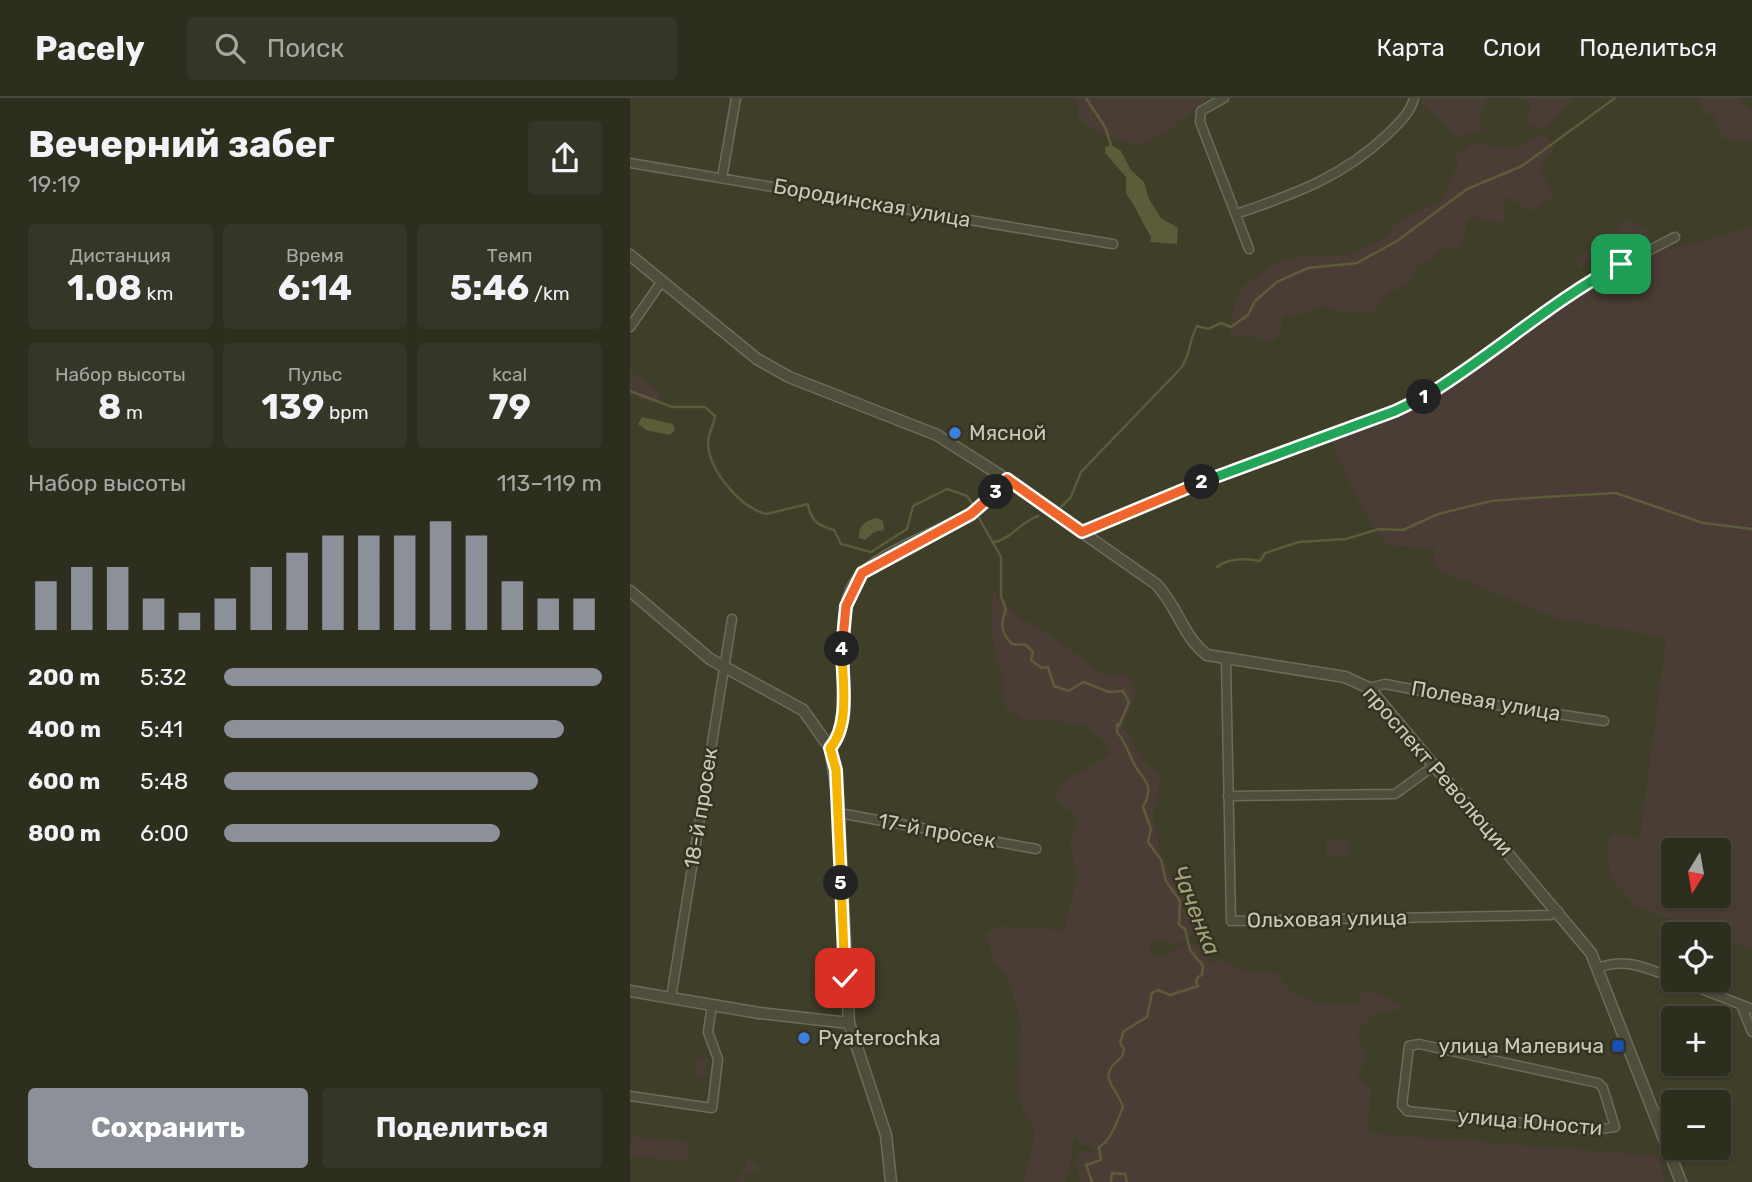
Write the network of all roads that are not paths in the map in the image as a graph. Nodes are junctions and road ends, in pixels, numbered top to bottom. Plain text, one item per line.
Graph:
1 (736, 98) edge
2 (1224, 98) edge
3 (1414, 98) edge
4 (630, 163) edge
5 (722, 178) junction
6 (1236, 214) junction
7 (1675, 237) dead end
8 (1113, 244) dead end
9 (1249, 249) dead end
10 (630, 255) edge
11 (662, 281) junction
12 (630, 327) edge
13 (1007, 479) junction
14 (1082, 532) junction
15 (630, 591) edge
16 (732, 619) dead end
17 (1226, 660) junction
18 (724, 668) junction
19 (1369, 688) junction
20 (1604, 721) dead end
21 (830, 748) junction
22 (1435, 765) junction
23 (1228, 796) junction
24 (839, 813) junction
25 (1036, 849) dead end
26 (1558, 911) junction
27 (1598, 968) junction
28 (1661, 974) edge
29 (630, 991) edge
30 (1708, 992) edge
31 (671, 998) junction
32 (712, 1005) junction
33 (1741, 1005) junction
34 (1752, 1009) edge
35 (849, 1023) junction
36 (1752, 1032) edge
37 (1455, 1052) joint
38 (630, 1096) edge
39 (891, 1182) edge
40 (1681, 1182) edge

1 - 5 street
2 - 6 street
3 - 6 street
4 - 5 street, Бородинская улица
5 - 8 street, Бородинская улица
6 - 9 street
7 - 14 street
10 - 11 street, проспект Революции
11 - 12 street
11 - 13 street, проспект Революции
13 - 14 street, проспект Революции
13 - 21 street
14 - 17 street, проспект Революции
15 - 18 street
16 - 18 street, 18-й просек
17 - 19 street, проспект Революции
17 - 23 street, Ольховая улица
18 - 21 street
18 - 31 street, 18-й просек
19 - 20 street, Полевая улица
19 - 22 street, проспект Революции
21 - 24 street
22 - 23 street
22 - 26 street, проспект Революции
23 - 26 street, Ольховая улица
24 - 25 street, 17-й просек
24 - 35 street
26 - 27 street, проспект Революции
27 - 28 street
27 - 40 street, проспект Революции
29 - 31 street
30 - 33 street
31 - 32 street
32 - 35 street
32 - 38 street
33 - 34 street
33 - 36 street
35 - 39 street
37 - 37 street, улица Юности

